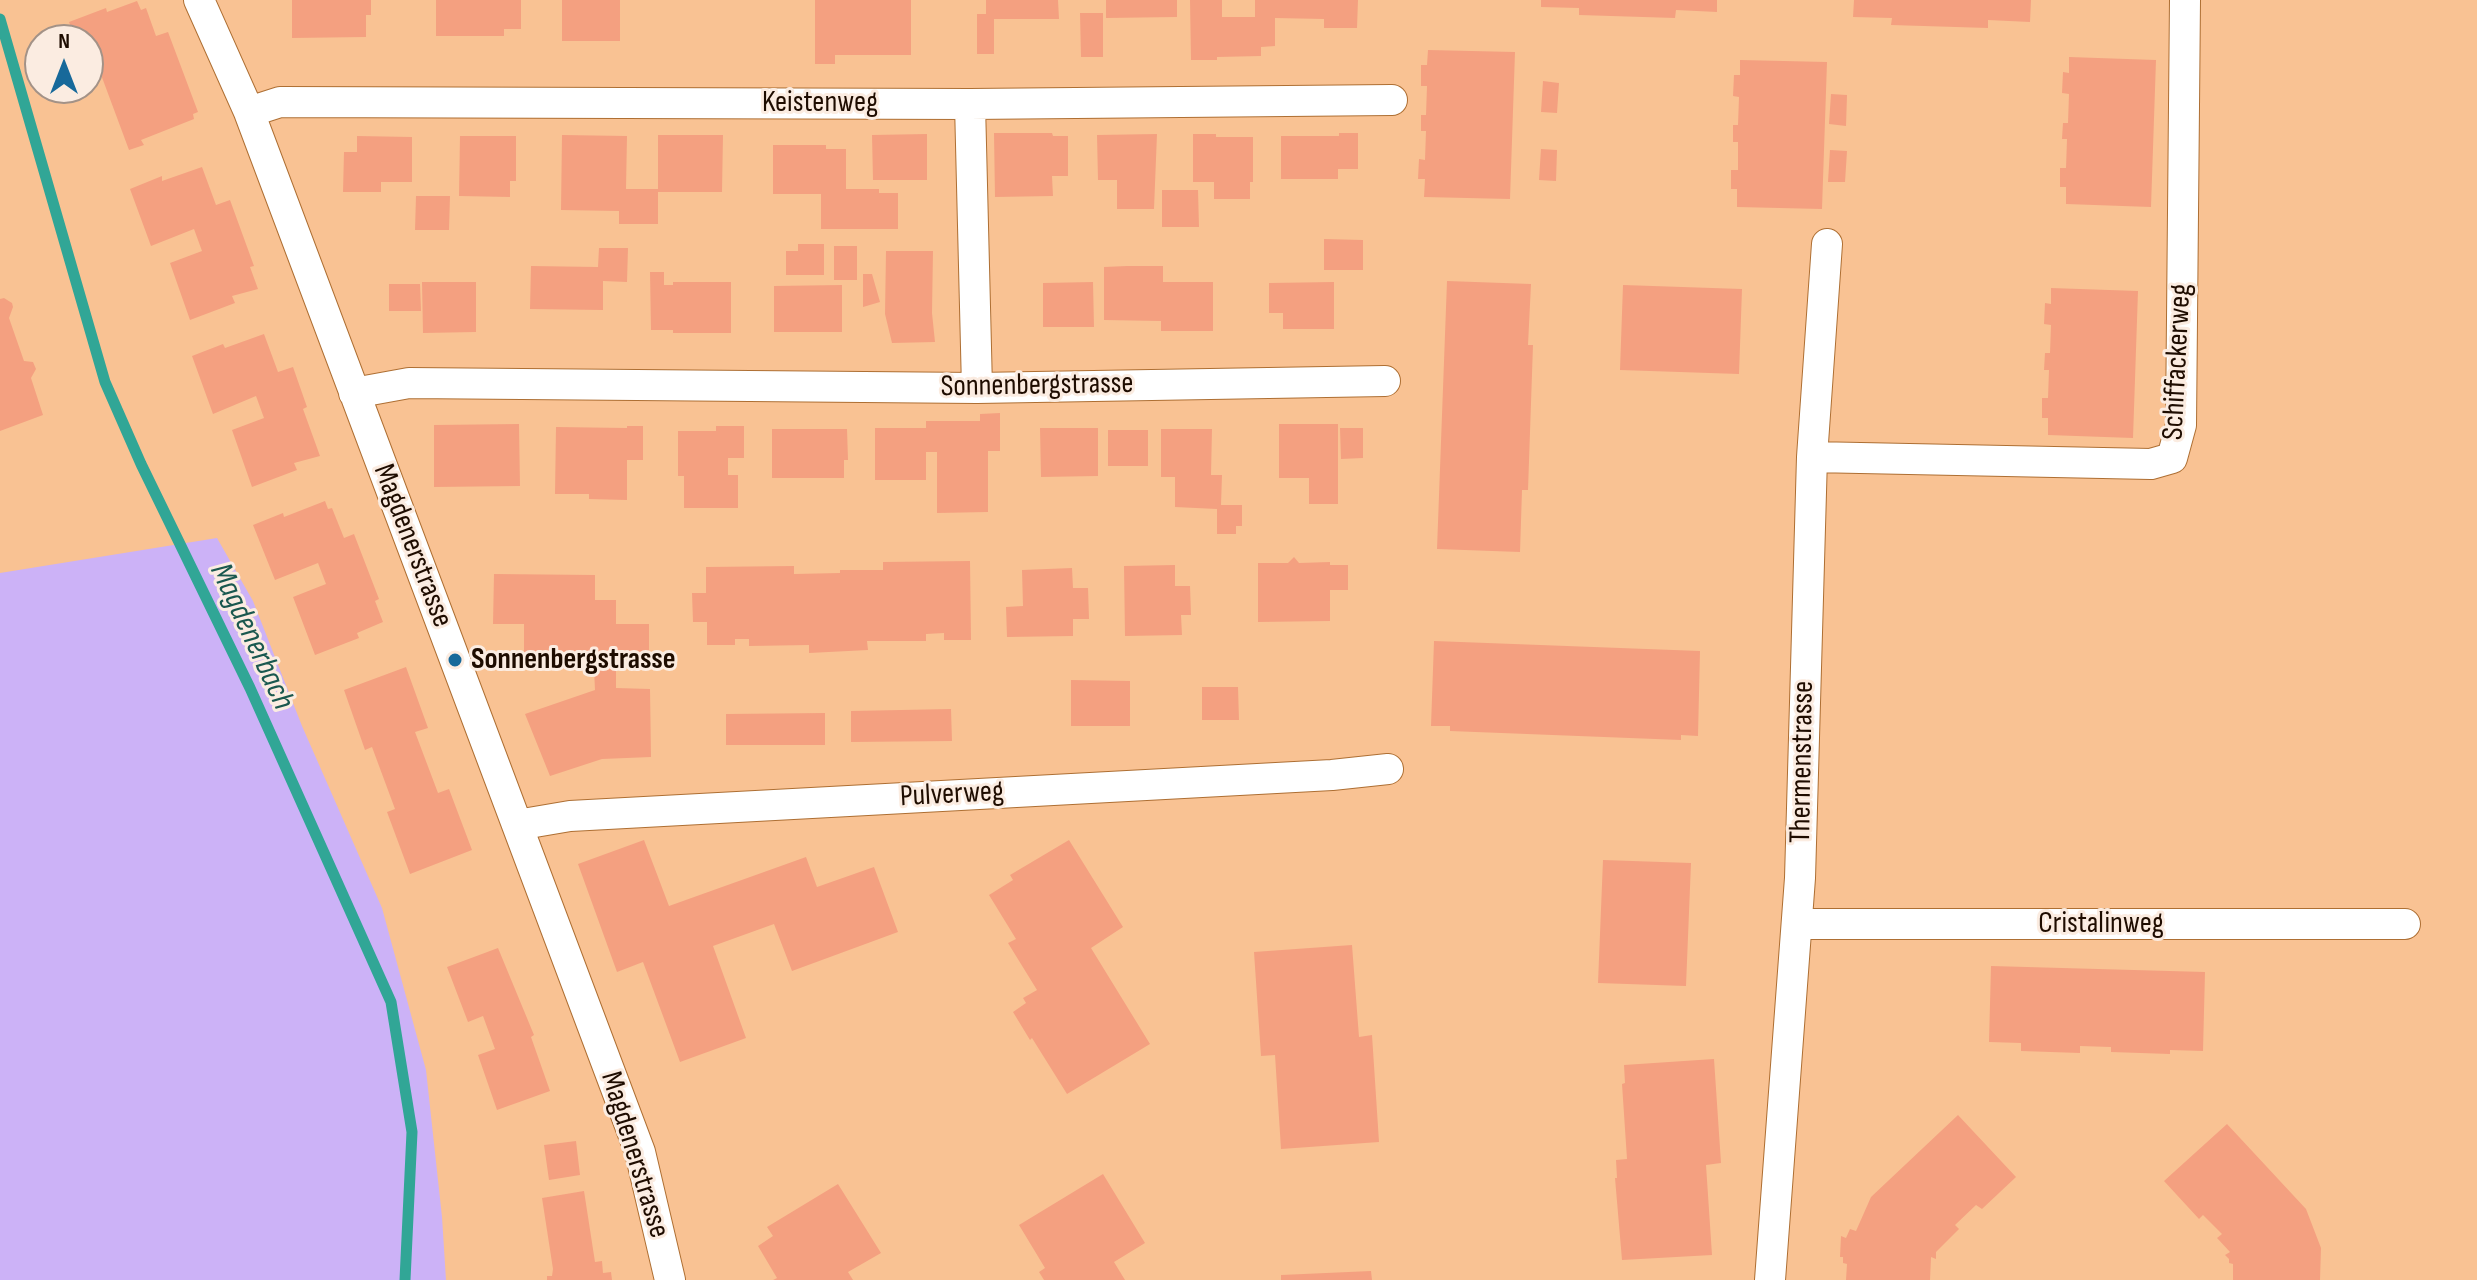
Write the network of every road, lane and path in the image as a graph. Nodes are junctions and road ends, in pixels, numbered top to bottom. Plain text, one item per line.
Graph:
1 (199, 0) edge
2 (2185, 0) edge
3 (1392, 100) dead end
4 (970, 104) junction
5 (249, 112) junction
6 (1827, 244) dead end
7 (1385, 381) dead end
8 (977, 388) junction
9 (354, 393) junction
10 (1812, 457) junction
11 (1388, 769) dead end
12 (517, 825) junction
13 (1797, 924) junction
14 (2405, 924) dead end
15 (670, 1280) edge
16 (1770, 1280) edge

1 - 5 street, Magdenerstrasse
2 - 10 street, Schiffackerweg
3 - 4 street, Keistenweg
4 - 5 street, Keistenweg
4 - 8 street
5 - 9 street, Magdenerstrasse
6 - 10 street, Thermenstrasse
7 - 8 street, Sonnenbergstrasse
8 - 9 street, Sonnenbergstrasse
9 - 12 street, Magdenerstrasse
10 - 13 street, Thermenstrasse
11 - 12 street, Pulverweg
12 - 15 street, Magdenerstrasse
13 - 14 street, Cristalinweg
13 - 16 street, Thermenstrasse

